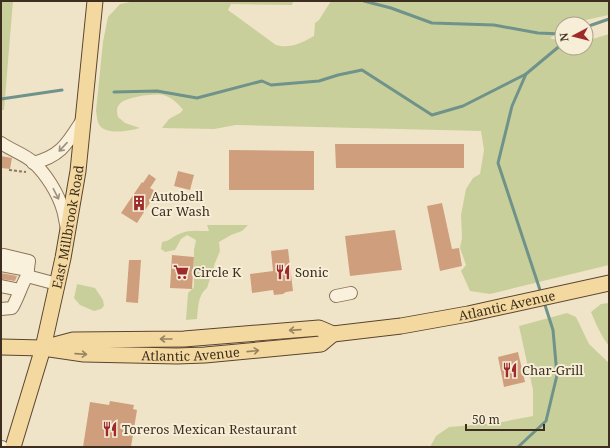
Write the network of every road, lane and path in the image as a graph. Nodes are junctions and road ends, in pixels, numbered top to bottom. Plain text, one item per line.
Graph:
1 (95, 1) edge
2 (83, 119) junction
3 (1, 143) edge
4 (30, 167) junction
5 (9, 170) dead end
6 (68, 231) junction
7 (1, 256) edge
8 (1, 265) edge
9 (27, 273) junction
10 (609, 283) edge
11 (57, 284) junction
12 (1, 286) edge
13 (20, 290) junction
14 (351, 293) dead end
15 (336, 296) dead end
16 (1, 309) edge
17 (1, 347) edge
18 (43, 348) junction
19 (13, 447) edge

1 - 2 main road, East Millbrook Road
2 -> 4 lane
2 - 6 main road, East Millbrook Road
3 - 4 lane
4 - 5 path
4 -> 6 lane
6 - 11 main road, East Millbrook Road
7 - 9 lane
8 - 9 lane
9 - 11 lane
9 - 13 lane
10 - 18 main road, Atlantic Avenue
11 - 18 main road, East Millbrook Road
12 - 13 lane
13 - 16 lane
14 - 15 lane
17 - 18 main road, Atlantic Avenue
18 - 19 main road, East Millbrook Road

